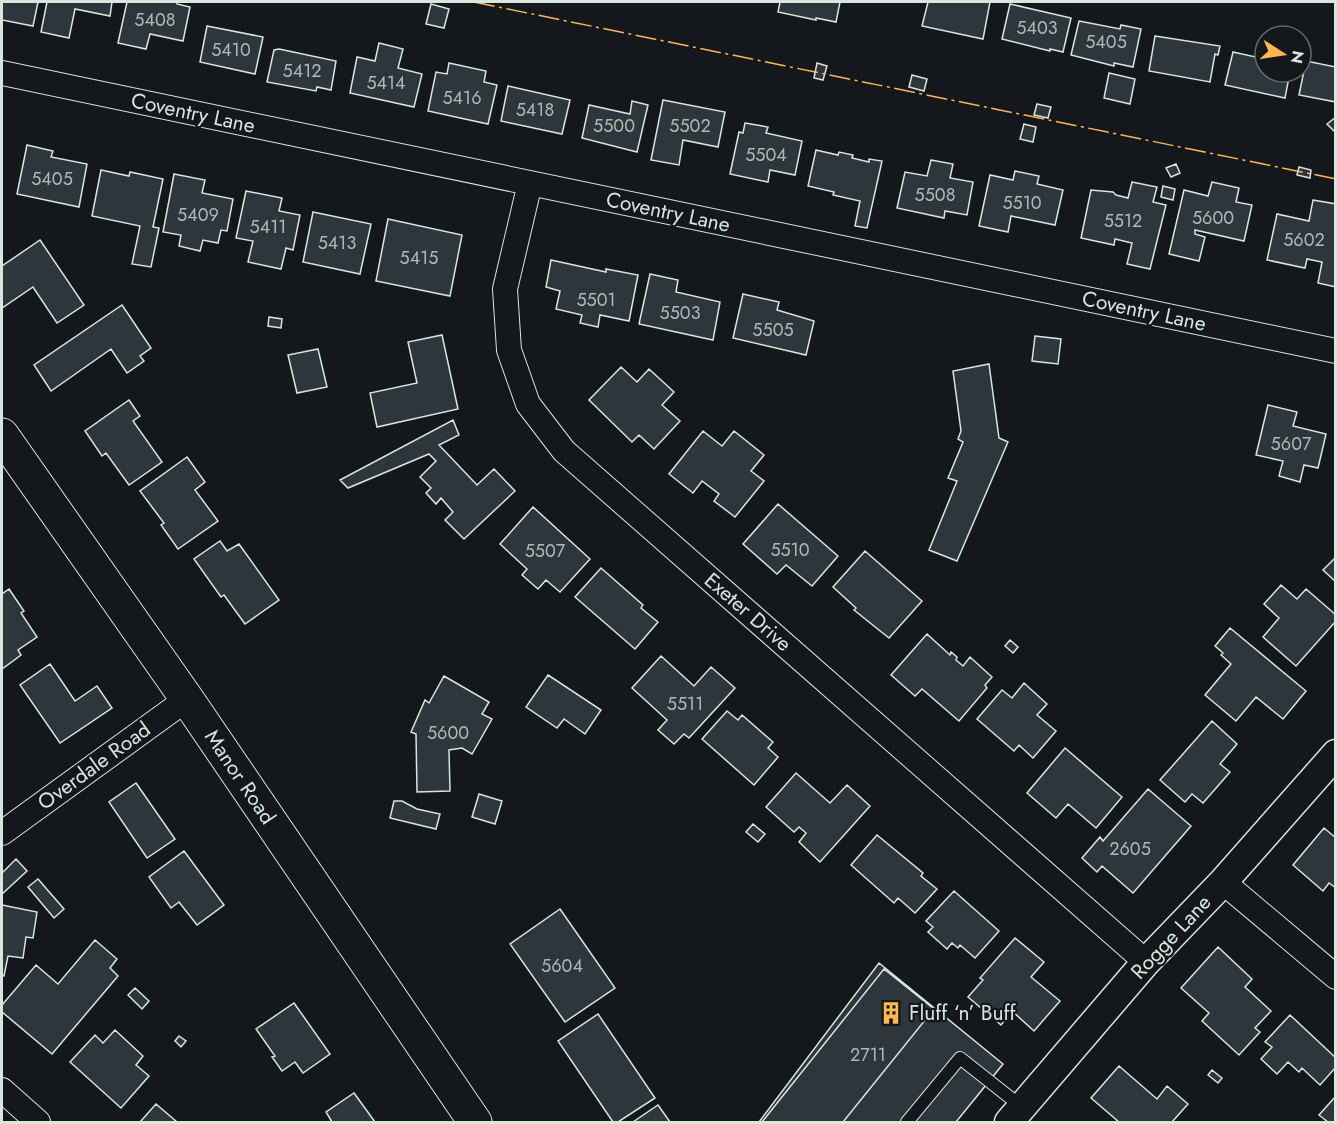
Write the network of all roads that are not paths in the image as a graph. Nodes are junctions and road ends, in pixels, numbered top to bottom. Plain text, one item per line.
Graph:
1 (2, 73) edge
2 (530, 183) junction
3 (1335, 351) edge
4 (2, 435) edge
5 (187, 699) junction
6 (1335, 754) edge
7 (2, 833) edge
8 (1223, 882) junction
9 (1146, 962) junction
10 (1335, 977) edge
11 (2, 1090) edge
12 (1016, 1115) edge
13 (38, 1122) edge
14 (475, 1122) edge
15 (907, 1122) edge

1 - 2 street, Coventry Lane
2 - 3 street, Coventry Lane
2 - 9 street, Exeter Drive
4 - 5 main road, Manor Road
5 - 7 street, Overdale Road
5 - 14 main road, Manor Road
6 - 8 street, Rogge Lane
8 - 9 street, Rogge Lane
8 - 10 street
9 - 12 street, Rogge Lane
11 - 13 street
12 - 15 lane

